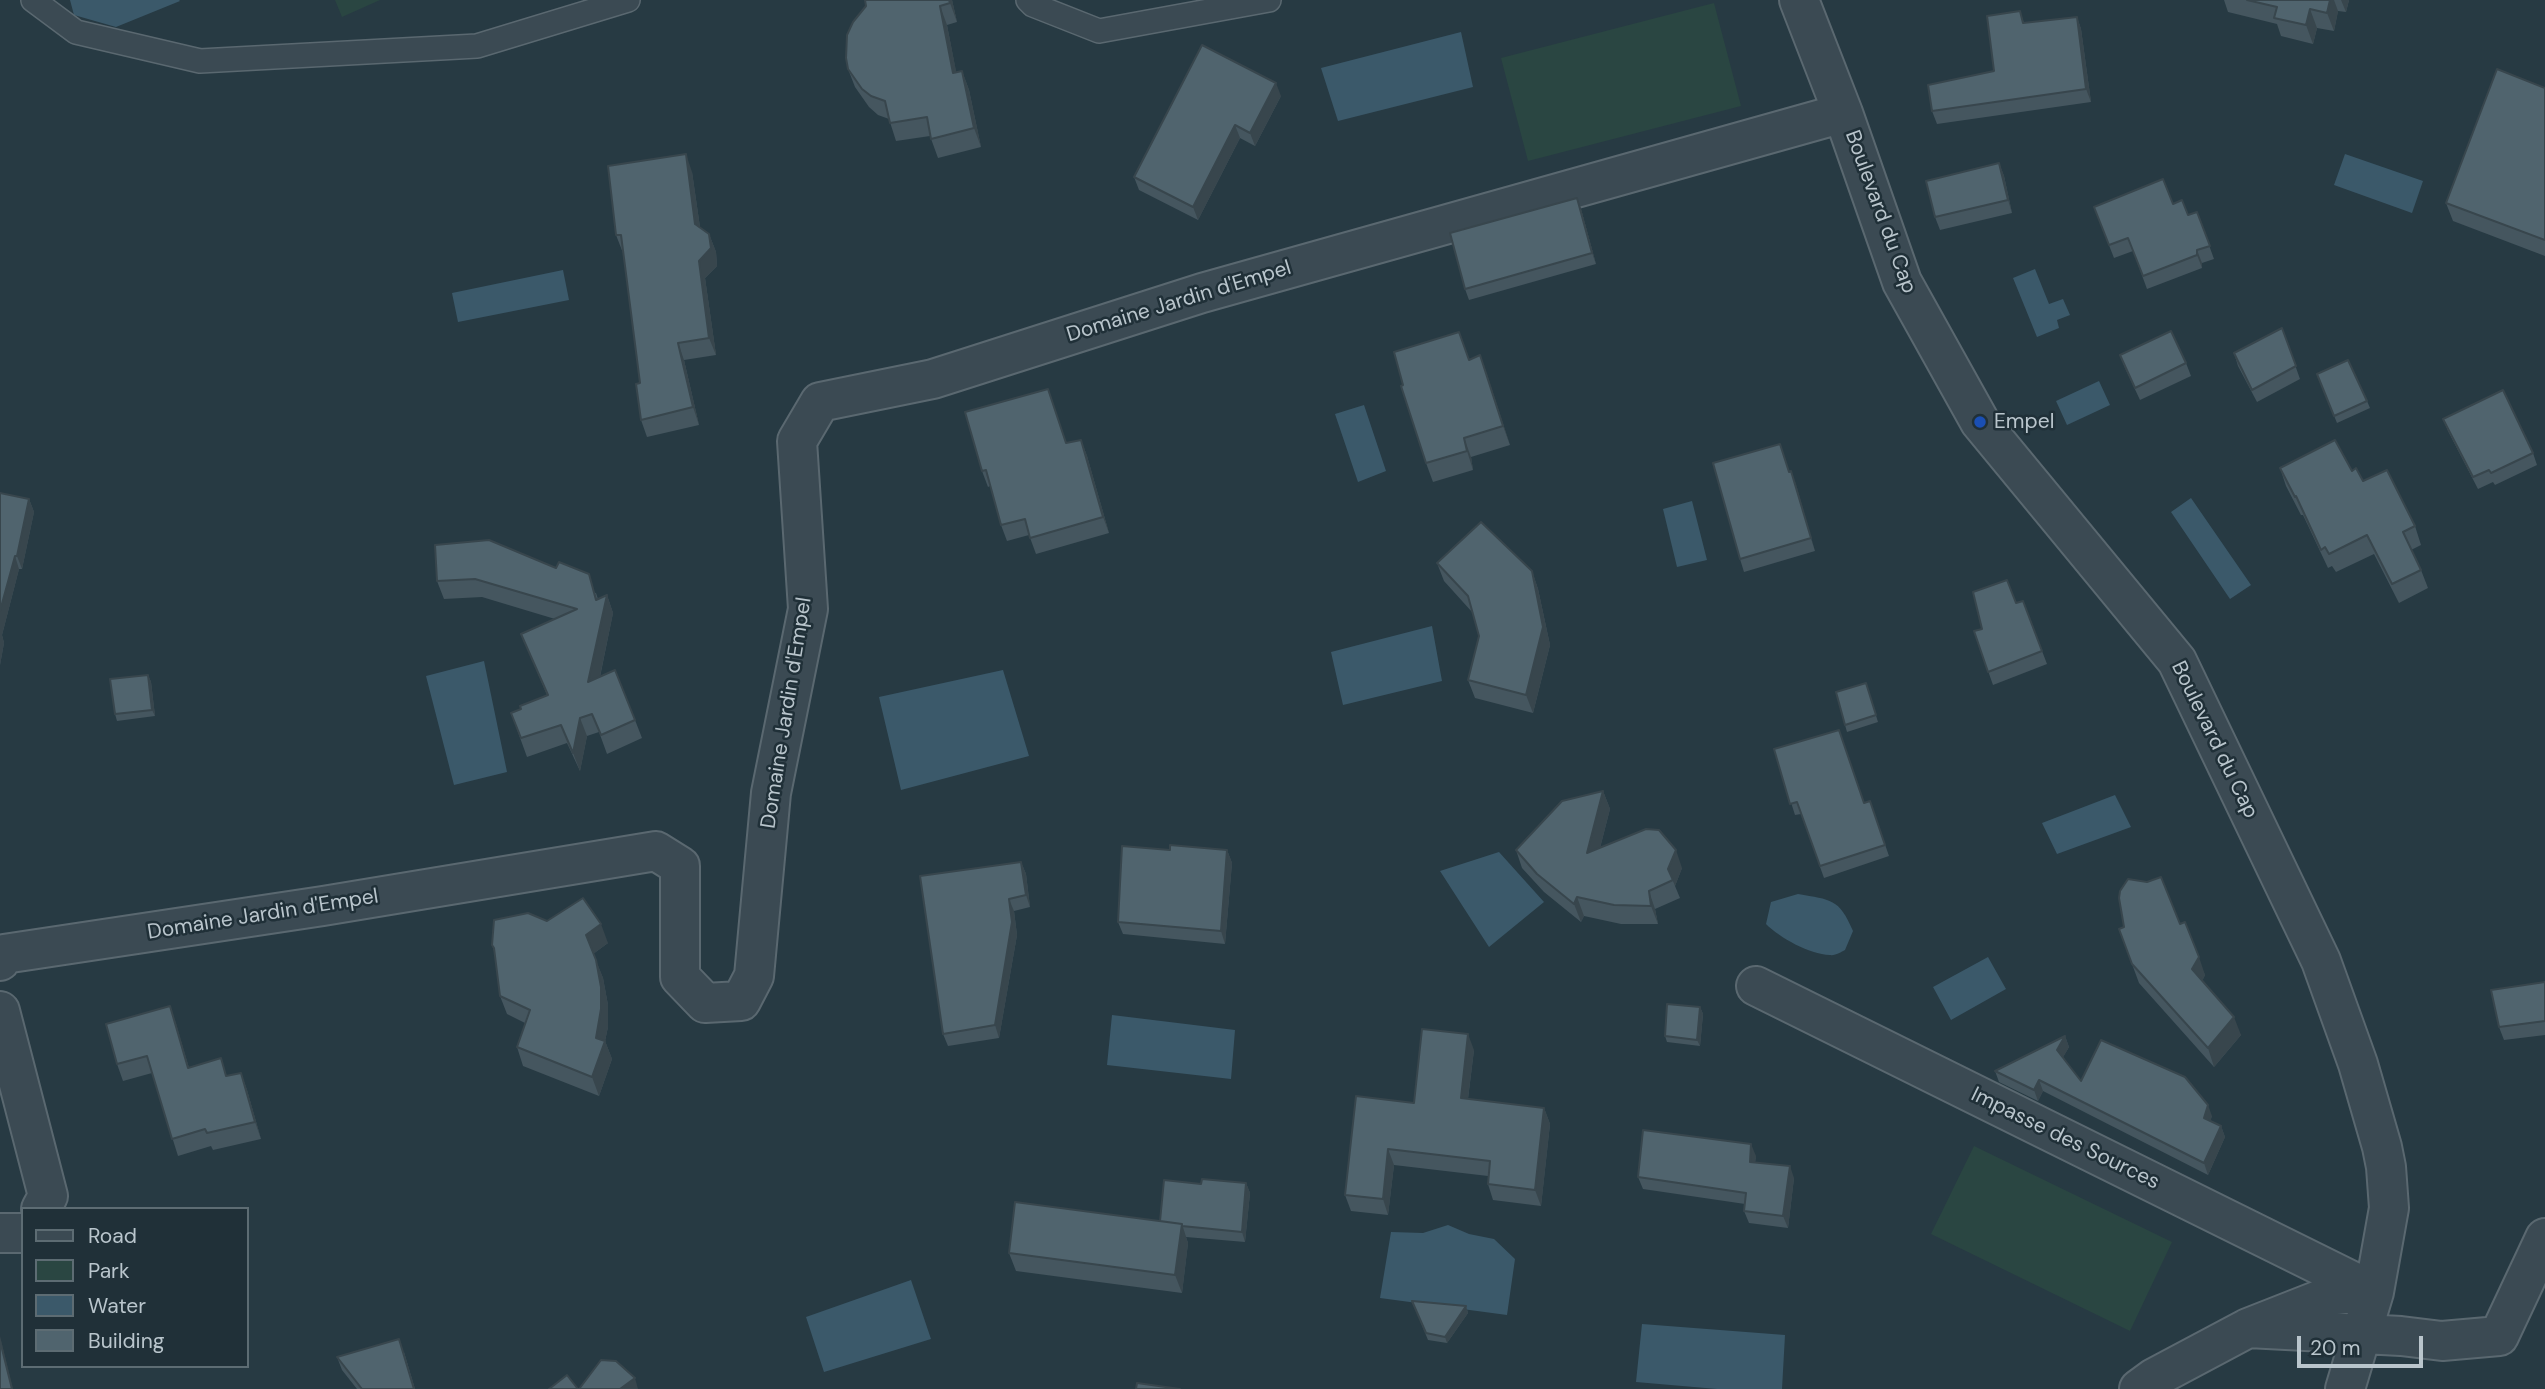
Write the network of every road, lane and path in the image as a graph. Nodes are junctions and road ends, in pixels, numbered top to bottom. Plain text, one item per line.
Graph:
1 (33, 0) edge
2 (628, 0) edge
3 (1028, 0) edge
4 (1269, 0) edge
5 (1800, 0) edge
6 (1843, 113) junction
7 (0, 961) edge
8 (1756, 986) dead end
9 (0, 1011) edge
10 (42, 1207) edge
11 (0, 1233) edge
12 (21, 1234) edge
13 (2545, 1238) edge
14 (2374, 1292) junction
15 (2248, 1328) junction
16 (2361, 1335) junction
17 (2139, 1389) edge
18 (2345, 1389) edge

1 - 2 lane
3 - 4 lane
5 - 6 street, Boulevard du Cap
6 - 7 street, Domaine Jardin d'Empel
6 - 14 street, Boulevard du Cap
8 - 14 street, Impasse des Sources
9 - 10 street
11 - 12 street
13 - 16 street
14 - 15 street
14 - 16 street, Boulevard du Cap
15 - 16 street
15 - 17 street
16 - 18 street, Boulevard du Cap

